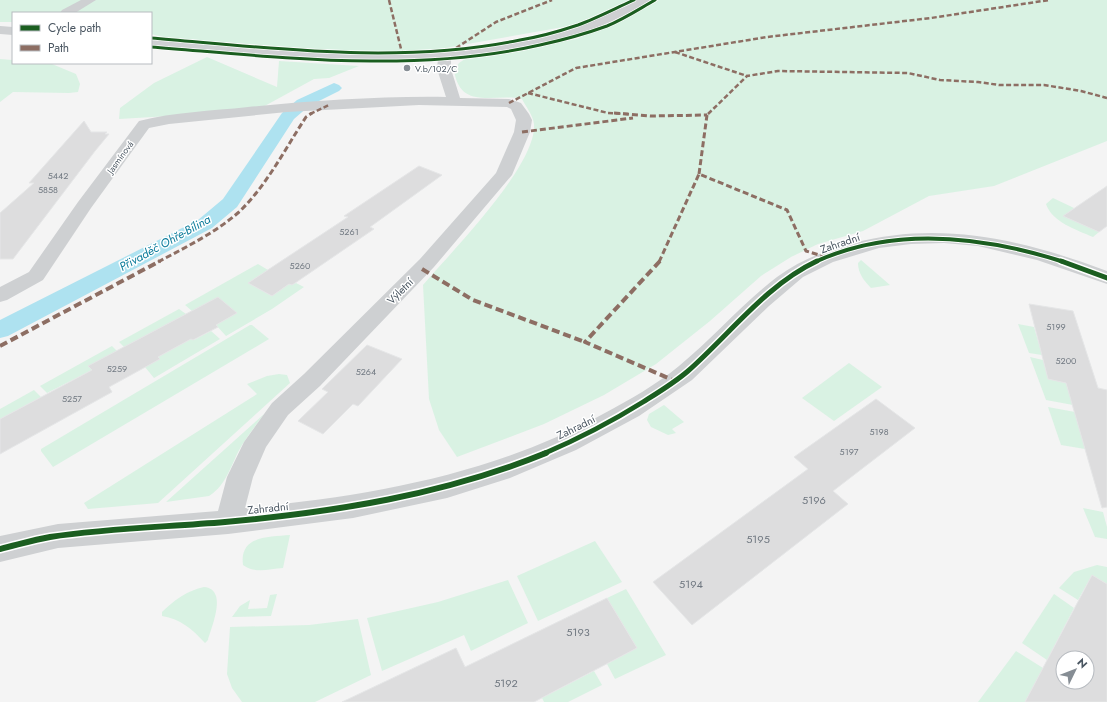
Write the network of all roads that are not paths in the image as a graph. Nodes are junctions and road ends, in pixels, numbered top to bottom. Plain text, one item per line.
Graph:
1 (90, 0) edge
2 (644, 0) edge
3 (68, 12) edge
4 (0, 30) edge
5 (12, 32) edge
6 (152, 42) edge
7 (445, 55) junction
8 (454, 101) junction
9 (318, 106) joint
10 (1107, 278) edge
11 (0, 295) edge
12 (228, 522) junction
13 (0, 550) edge

1 - 3 street
2 - 7 street
4 - 5 street
6 - 7 street
7 - 8 street
8 - 9 street, Výletní
8 - 12 street, Výletní
9 - 11 street, Jasmínová
10 - 12 street, Zahradní
12 - 13 street, Zahradní

